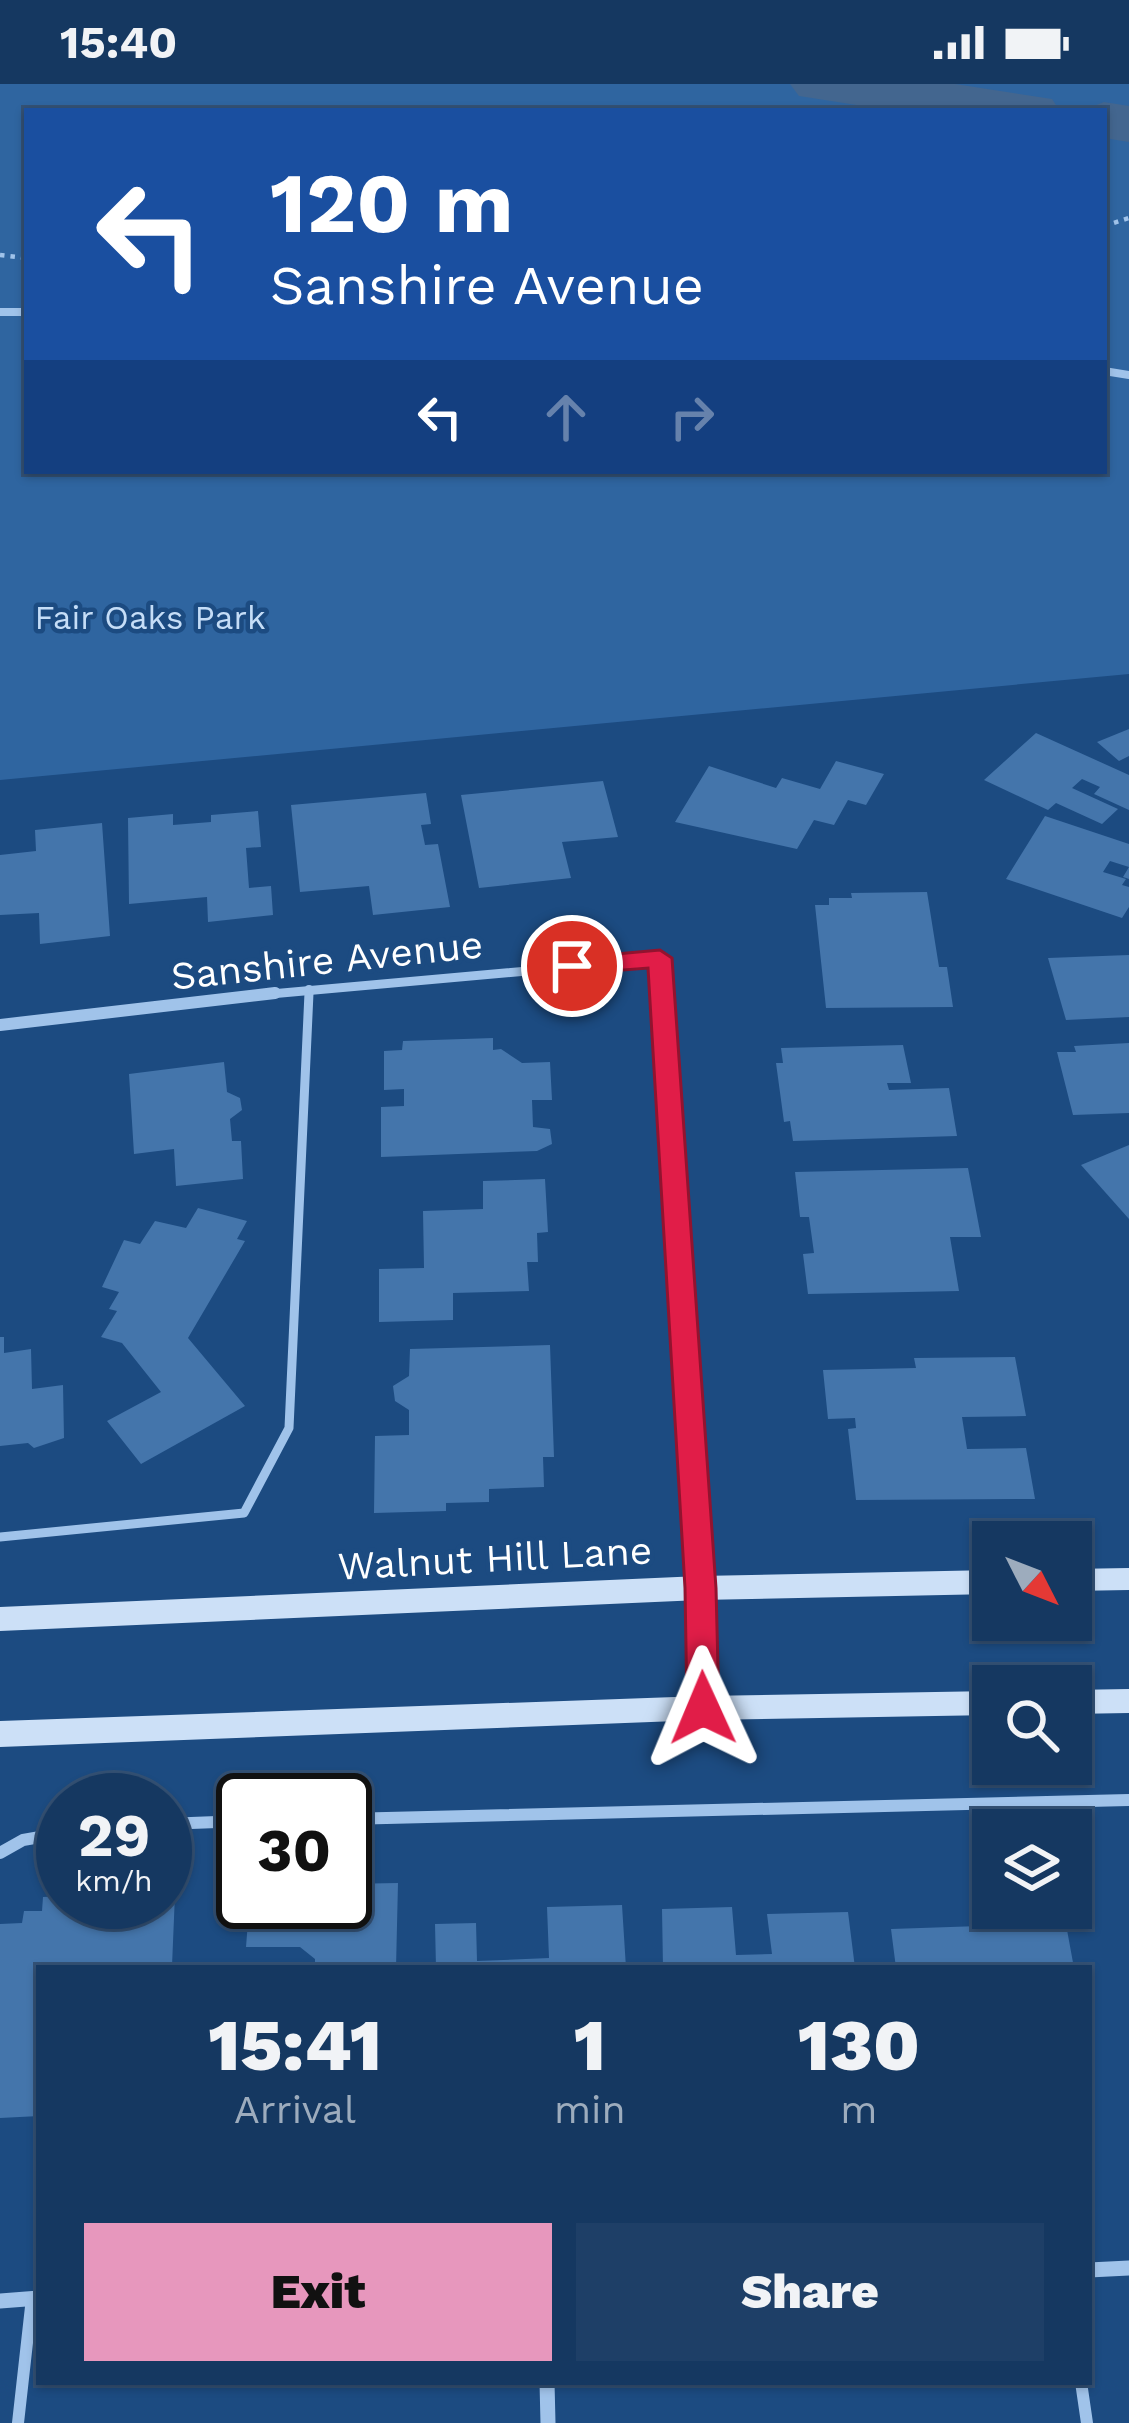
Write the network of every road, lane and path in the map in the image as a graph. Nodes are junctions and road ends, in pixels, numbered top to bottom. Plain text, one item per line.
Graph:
1 (309, 988) junction
2 (0, 1025) edge
3 (0, 1538) edge
4 (1129, 1579) edge
5 (1092, 1580) edge
6 (972, 1582) edge
7 (700, 1588) junction
8 (0, 1619) edge
9 (1129, 1701) edge
10 (1092, 1702) edge
11 (972, 1703) edge
12 (703, 1708) junction
13 (0, 1734) edge
14 (1129, 1800) edge
15 (372, 1818) edge
16 (36, 1838) edge
17 (0, 1853) edge
18 (1129, 2268) edge
19 (1092, 2270) edge
20 (36, 2298) edge
21 (0, 2301) edge
22 (547, 2385) edge
23 (1081, 2385) edge
24 (18, 2423) edge
25 (548, 2423) edge
26 (1087, 2423) edge

1 - 2 street, Sanshire Avenue
1 - 3 lane
1 - 7 street, Sanshire Avenue
4 - 5 main road
6 - 7 main road, Walnut Hill Lane
7 - 8 main road, Walnut Hill Lane
7 - 12 street
9 - 10 main road
11 - 12 main road
12 - 13 main road
14 - 15 lane
16 - 17 lane
18 - 19 street
20 - 21 street
20 - 24 lane
22 - 25 street
23 - 26 lane

